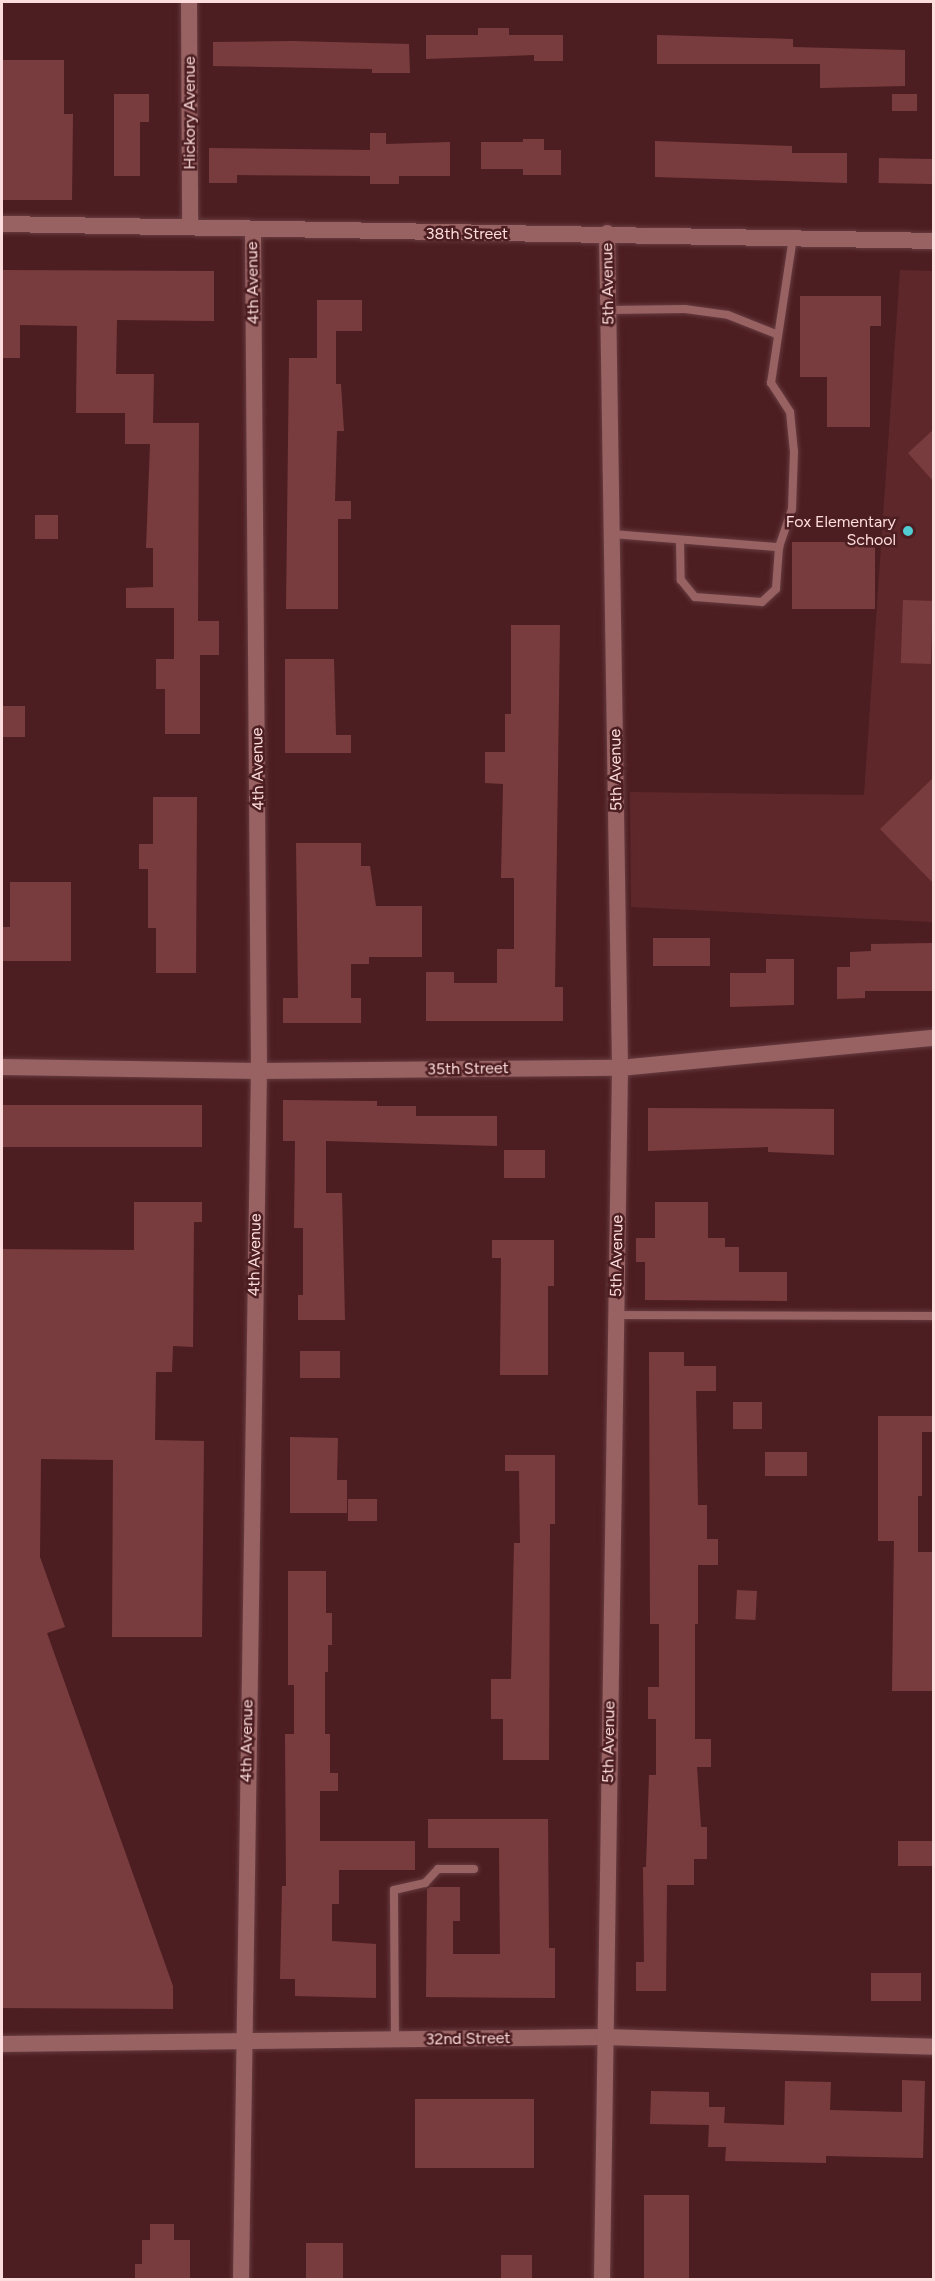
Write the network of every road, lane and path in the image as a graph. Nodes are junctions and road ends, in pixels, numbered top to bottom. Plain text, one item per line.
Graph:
1 (189, 2) edge
2 (2, 224) edge
3 (190, 225) junction
4 (253, 230) junction
5 (607, 233) junction
6 (793, 238) junction
7 (933, 241) edge
8 (609, 310) junction
9 (776, 334) junction
10 (612, 534) junction
11 (680, 541) junction
12 (779, 547) junction
13 (933, 1038) edge
14 (2, 1067) edge
15 (620, 1068) junction
16 (259, 1071) junction
17 (616, 1315) junction
18 (933, 1316) edge
19 (474, 1869) dead end
20 (604, 2037) junction
21 (395, 2041) junction
22 (242, 2043) junction
23 (2, 2044) edge
24 (933, 2047) edge
25 (241, 2280) edge
26 (602, 2280) edge

1 - 3 street, Hickory Avenue
2 - 3 street, 38th Street
3 - 4 street, 38th Street
4 - 5 street, 38th Street
4 - 16 street, 4th Avenue
5 - 6 street, 38th Street
5 - 8 street, 5th Avenue
6 - 7 street, 38th Street
6 - 9 lane
8 - 9 lane
8 - 10 street, 5th Avenue
9 - 12 lane
10 - 11 lane
10 - 15 street, 5th Avenue
11 - 12 lane
11 - 12 lane
13 - 15 street, 35th Street
14 - 16 street, 35th Street
15 - 16 street, 35th Street
15 - 17 street, 5th Avenue
16 - 22 street, 4th Avenue
17 - 18 lane
17 - 20 street, 5th Avenue
19 - 21 lane
20 - 21 street, 32nd Street
20 - 24 street, 32nd Street
20 - 26 street, 5th Avenue
21 - 22 street, 32nd Street
22 - 23 street, 32nd Street
22 - 25 street, 4th Avenue

